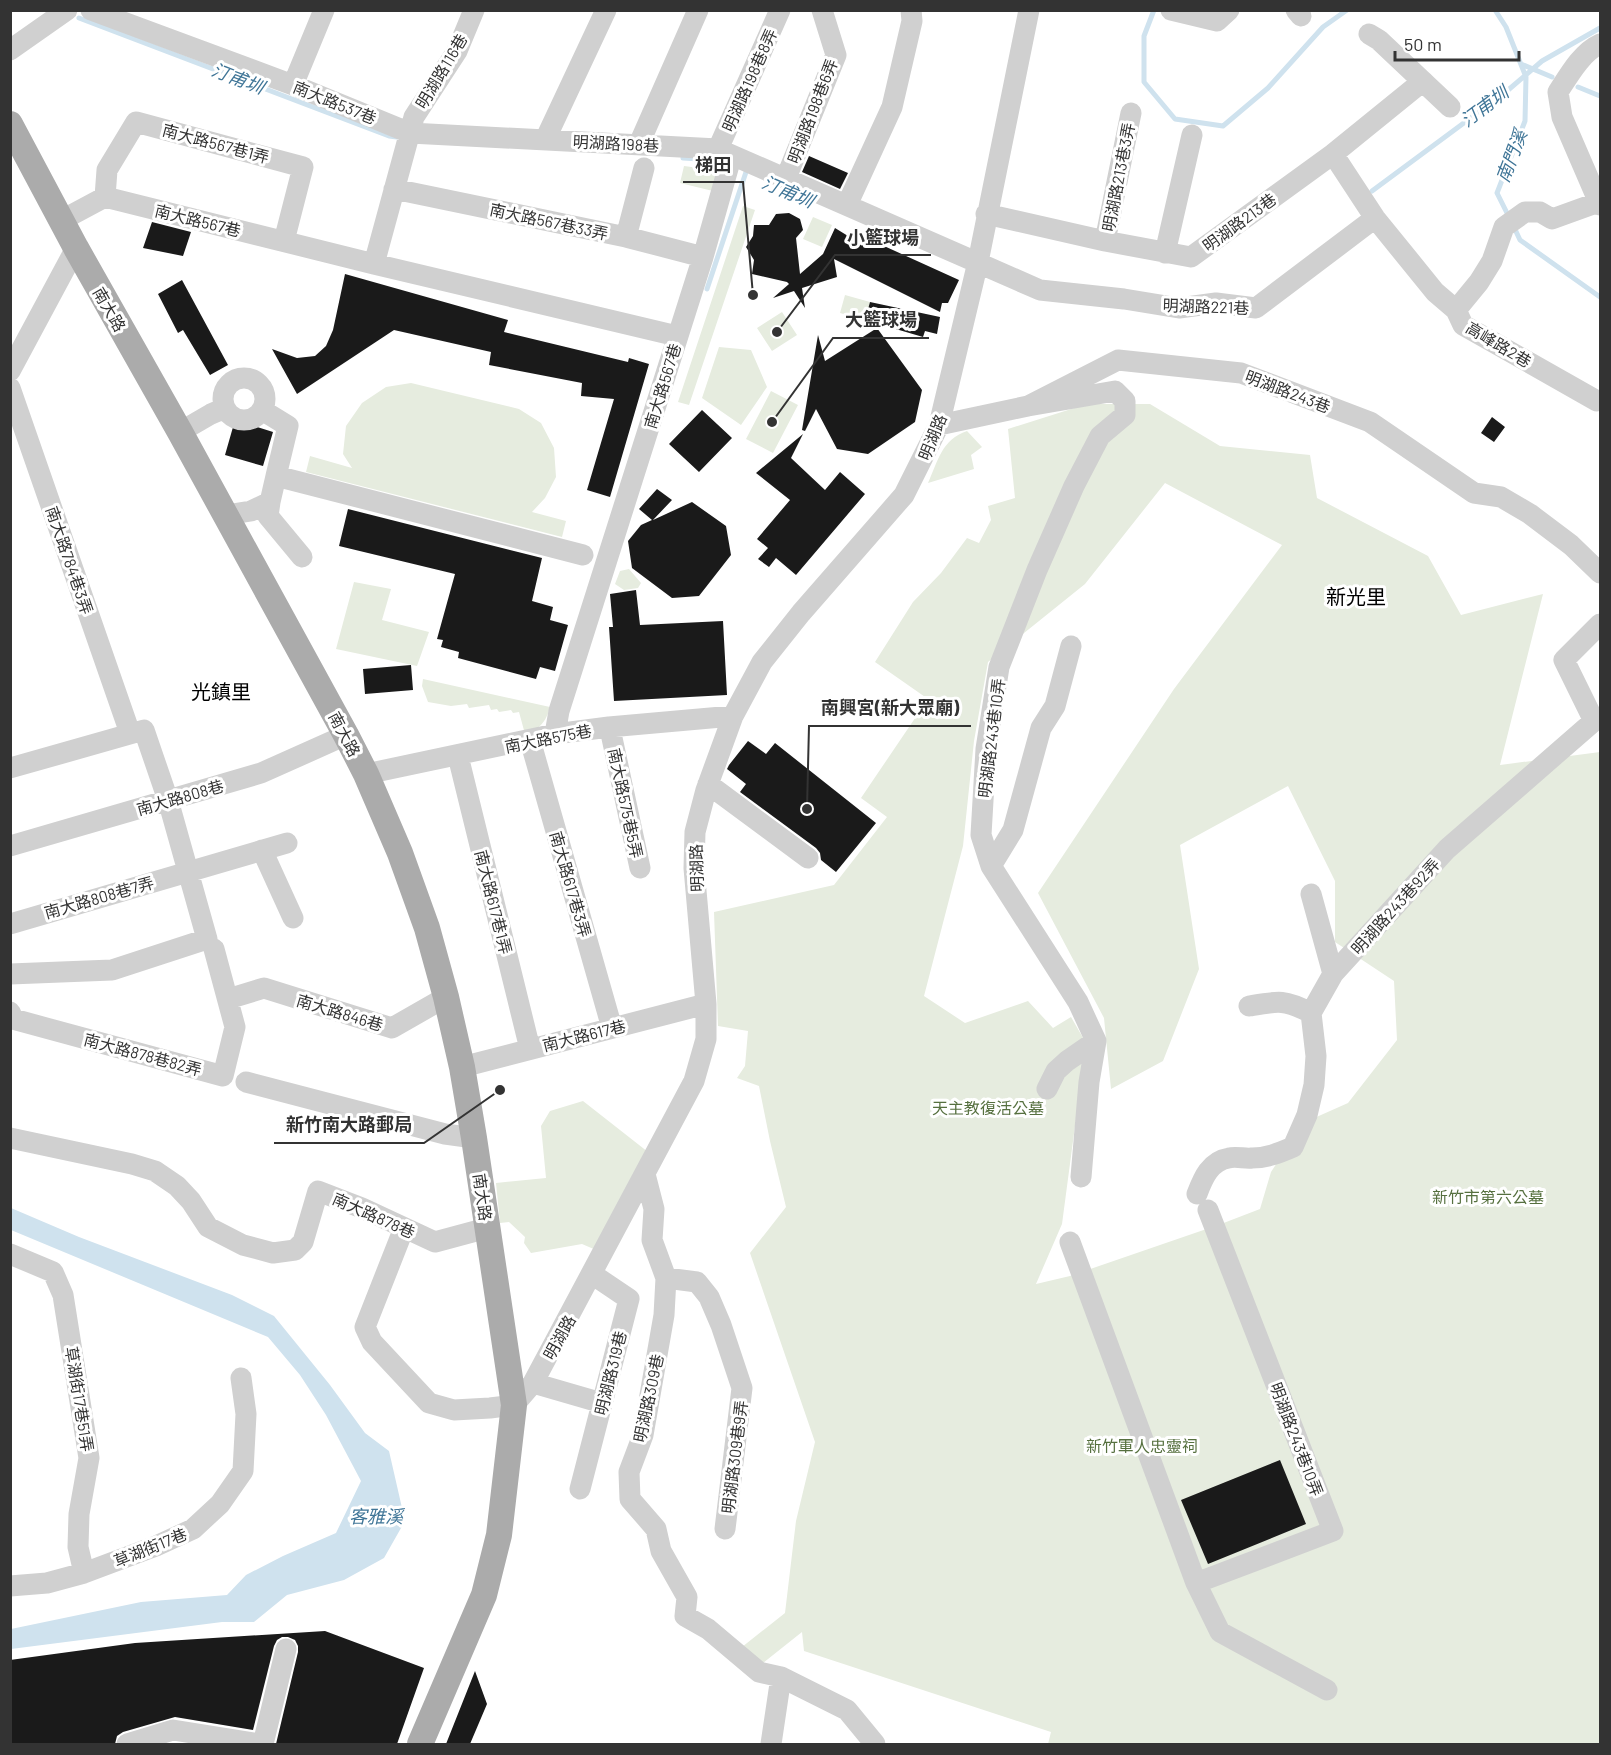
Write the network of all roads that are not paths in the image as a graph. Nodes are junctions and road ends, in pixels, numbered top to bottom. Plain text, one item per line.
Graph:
1 (67, 10) edge
2 (91, 10) edge
3 (324, 10) edge
4 (474, 10) edge
5 (606, 10) edge
6 (698, 10) edge
7 (780, 10) edge
8 (822, 10) edge
9 (911, 10) edge
10 (1029, 10) edge
11 (1229, 10) edge
12 (1172, 11) edge
13 (1368, 34) dead end
14 (1600, 44) edge
15 (10, 50) edge
16 (1423, 81) junction
17 (293, 85) junction
18 (1450, 107) dead end
19 (1131, 113) dead end
20 (10, 124) edge
21 (410, 133) junction
22 (1192, 135) dead end
23 (545, 140) junction
24 (639, 144) junction
25 (1333, 154) junction
26 (725, 160) junction
27 (644, 168) dead end
28 (786, 178) junction
29 (394, 189) junction
30 (105, 197) junction
31 (1600, 203) edge
32 (847, 205) junction
33 (986, 214) junction
34 (1375, 218) junction
35 (62, 220) junction
36 (626, 237) junction
37 (284, 241) junction
38 (1105, 241) junction
39 (76, 248) junction
40 (1165, 253) junction
41 (703, 257) junction
42 (374, 264) junction
43 (975, 272) junction
44 (1456, 310) junction
45 (678, 336) junction
46 (10, 371) edge
47 (10, 388) edge
48 (1597, 401) dead end
49 (1028, 406) junction
50 (225, 408) junction
51 (262, 410) junction
52 (939, 424) junction
53 (180, 432) junction
54 (276, 476) junction
55 (270, 502) junction
56 (226, 515) junction
57 (583, 555) dead end
58 (302, 557) dead end
59 (1600, 573) edge
60 (1600, 624) edge
61 (1071, 646) dead end
62 (733, 716) junction
63 (130, 733) junction
64 (555, 734) junction
65 (346, 735) junction
66 (612, 738) dead end
67 (530, 740) junction
68 (458, 756) junction
69 (10, 768) edge
70 (366, 774) junction
71 (708, 784) junction
72 (168, 800) junction
73 (287, 843) dead end
74 (10, 846) edge
75 (262, 850) junction
76 (808, 858) dead end
77 (991, 866) junction
78 (640, 868) dead end
79 (188, 871) junction
80 (1311, 894) dead end
81 (293, 918) dead end
82 (10, 924) edge
83 (214, 949) dead end
84 (10, 974) edge
85 (1333, 974) junction
86 (446, 997) junction
87 (228, 999) junction
88 (706, 1004) junction
89 (1249, 1006) dead end
90 (10, 1012) edge
91 (1311, 1013) junction
92 (612, 1028) junction
93 (1096, 1041) junction
94 (530, 1049) junction
95 (462, 1067) junction
96 (246, 1082) dead end
97 (1047, 1089) dead end
98 (10, 1138) edge
99 (474, 1138) junction
100 (645, 1174) junction
101 (1081, 1178) dead end
102 (404, 1228) junction
103 (487, 1228) junction
104 (1070, 1242) dead end
105 (10, 1254) edge
106 (592, 1274) junction
107 (666, 1278) junction
108 (241, 1378) dead end
109 (533, 1383) junction
110 (602, 1403) junction
111 (514, 1405) junction
112 (580, 1489) dead end
113 (725, 1529) dead end
114 (84, 1573) junction
115 (1196, 1583) junction
116 (10, 1586) edge
117 (286, 1649) dead end
118 (781, 1677) junction
119 (1327, 1690) dead end
120 (170, 1737) edge
121 (422, 1743) edge
122 (127, 1744) edge
123 (261, 1744) edge
124 (771, 1744) edge
125 (875, 1744) edge

1 - 15 street
2 - 17 street, 南大路537巷
3 - 17 street
4 - 21 street, 明湖路116巷
5 - 23 street
6 - 24 street
7 - 26 street, 明湖路198巷8弄
8 - 28 street, 明湖路198巷6弄
9 - 32 street
10 - 33 street, 明湖路
11 - 12 street
13 - 16 street
14 - 31 street, 高峰路2巷
16 - 18 street
16 - 25 street, 明湖路213巷
17 - 21 street, 南大路537巷
19 - 38 street, 明湖路213巷3弄
20 - 35 main road, 南大路
21 - 23 street, 明湖路198巷
21 - 29 street
22 - 40 street
23 - 24 street, 明湖路198巷
24 - 26 street, 明湖路198巷
25 - 34 street
25 - 40 street, 明湖路213巷
26 - 28 street, 明湖路198巷
26 - 41 street
27 - 36 street
28 - 32 street, 明湖路198巷
29 - 36 street, 南大路567巷33弄
29 - 42 street
30 - 35 street
30 - 37 street, 南大路567巷
30 - 37 street, 南大路567巷1弄
31 - 44 street, 高峰路2巷
32 - 43 street, 明湖路198巷
33 - 38 street, 明湖路213巷
33 - 43 street, 明湖路
34 - 43 street, 明湖路221巷
34 - 44 street
35 - 39 main road, 南大路
36 - 41 street, 南大路567巷33弄
37 - 42 street, 南大路567巷
38 - 40 street, 明湖路213巷
39 - 46 street
39 - 53 main road, 南大路
41 - 45 street
42 - 45 street, 南大路567巷
43 - 52 street, 明湖路
44 - 48 street, 高峰路2巷
45 - 64 street, 南大路567巷
47 - 63 street, 南大路784巷3弄
49 - 52 street, 明湖路243巷
49 - 59 street, 明湖路243巷
49 - 77 street, 明湖路243巷10弄
50 - 51 street
50 - 51 street
50 - 53 street
51 - 54 street
52 - 62 street, 明湖路
53 - 56 main road, 南大路
54 - 55 street
54 - 57 street
55 - 56 street
55 - 58 street
56 - 65 main road, 南大路
60 - 85 street, 明湖路243巷92弄
61 - 77 street
62 - 64 street, 南大路575巷
62 - 71 street, 明湖路
63 - 69 street
63 - 72 street
64 - 67 street, 南大路575巷
65 - 70 main road, 南大路
65 - 72 street, 南大路808巷
66 - 78 street, 南大路575巷5弄
67 - 68 street, 南大路575巷
67 - 92 street, 南大路617巷3弄
68 - 70 street, 南大路575巷
68 - 94 street, 南大路617巷1弄
70 - 86 main road, 南大路
71 - 76 street
71 - 88 street, 明湖路
72 - 74 street, 南大路808巷
72 - 79 street
73 - 75 street, 南大路808巷7弄
75 - 79 street, 南大路808巷7弄
75 - 81 street
77 - 93 street, 明湖路243巷10弄
79 - 82 street, 南大路808巷7弄
79 - 84 street
80 - 85 street
83 - 87 street, 南大路878巷82弄
85 - 91 street, 明湖路243巷92弄
86 - 87 street, 南大路846巷
86 - 95 main road, 南大路
87 - 90 street, 南大路878巷82弄
88 - 92 street, 南大路617巷
88 - 100 street, 明湖路
89 - 91 street
91 - 115 street, 明湖路243巷10弄
92 - 94 street, 南大路617巷
93 - 97 street
93 - 101 street
94 - 95 street, 南大路617巷
95 - 99 main road, 南大路
96 - 99 street
98 - 102 street, 南大路878巷
99 - 103 main road, 南大路
100 - 106 street, 明湖路
100 - 107 street, 明湖路309巷
102 - 103 street, 南大路878巷
102 - 111 street
103 - 111 main road, 南大路
104 - 115 street
105 - 114 street, 草湖街17巷51弄
106 - 109 street, 明湖路
106 - 110 street, 明湖路319巷
107 - 113 street, 明湖路309巷9弄
107 - 118 street, 明湖路309巷
108 - 114 street, 草湖街17巷
109 - 110 street
109 - 111 street, 明湖路
110 - 112 street, 明湖路319巷
111 - 121 main road
114 - 116 street, 草湖街17巷
115 - 119 street
117 - 123 street
118 - 124 street
118 - 125 street
120 - 122 street
120 - 123 street

